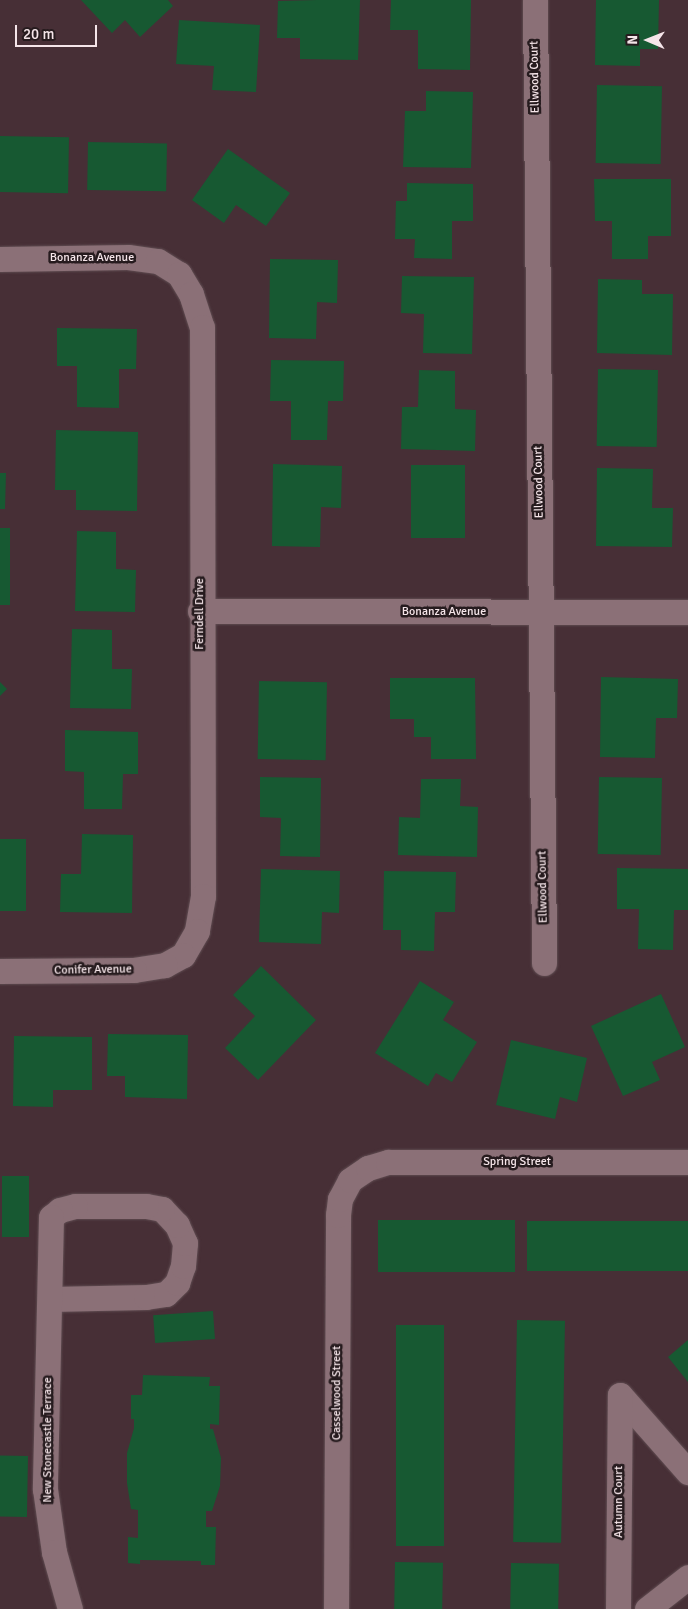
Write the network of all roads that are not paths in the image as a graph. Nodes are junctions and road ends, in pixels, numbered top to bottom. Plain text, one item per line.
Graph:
1 (535, 0) edge
2 (0, 259) edge
3 (179, 274) joint
4 (200, 611) junction
5 (688, 612) edge
6 (540, 613) junction
7 (183, 955) joint
8 (544, 963) dead end
9 (0, 971) edge
10 (688, 1162) edge
11 (350, 1180) joint
12 (50, 1299) junction
13 (688, 1472) edge
14 (688, 1577) edge
15 (70, 1609) edge
16 (336, 1609) edge
17 (618, 1609) edge
18 (647, 1609) edge

1 - 6 street, Ellwood Court
2 - 3 street, Bonanza Avenue
3 - 4 street, Ferndell Drive
4 - 6 street, Bonanza Avenue
4 - 7 street, Ferndell Drive
5 - 6 street, Bonanza Avenue
6 - 8 street, Ellwood Court
7 - 9 street, Conifer Avenue
10 - 11 street, Spring Street
11 - 16 street, Casselwood Street
12 - 12 street, New Stonecastle Terrace
12 - 15 street, New Stonecastle Terrace
13 - 17 street, Autumn Court
14 - 18 street

